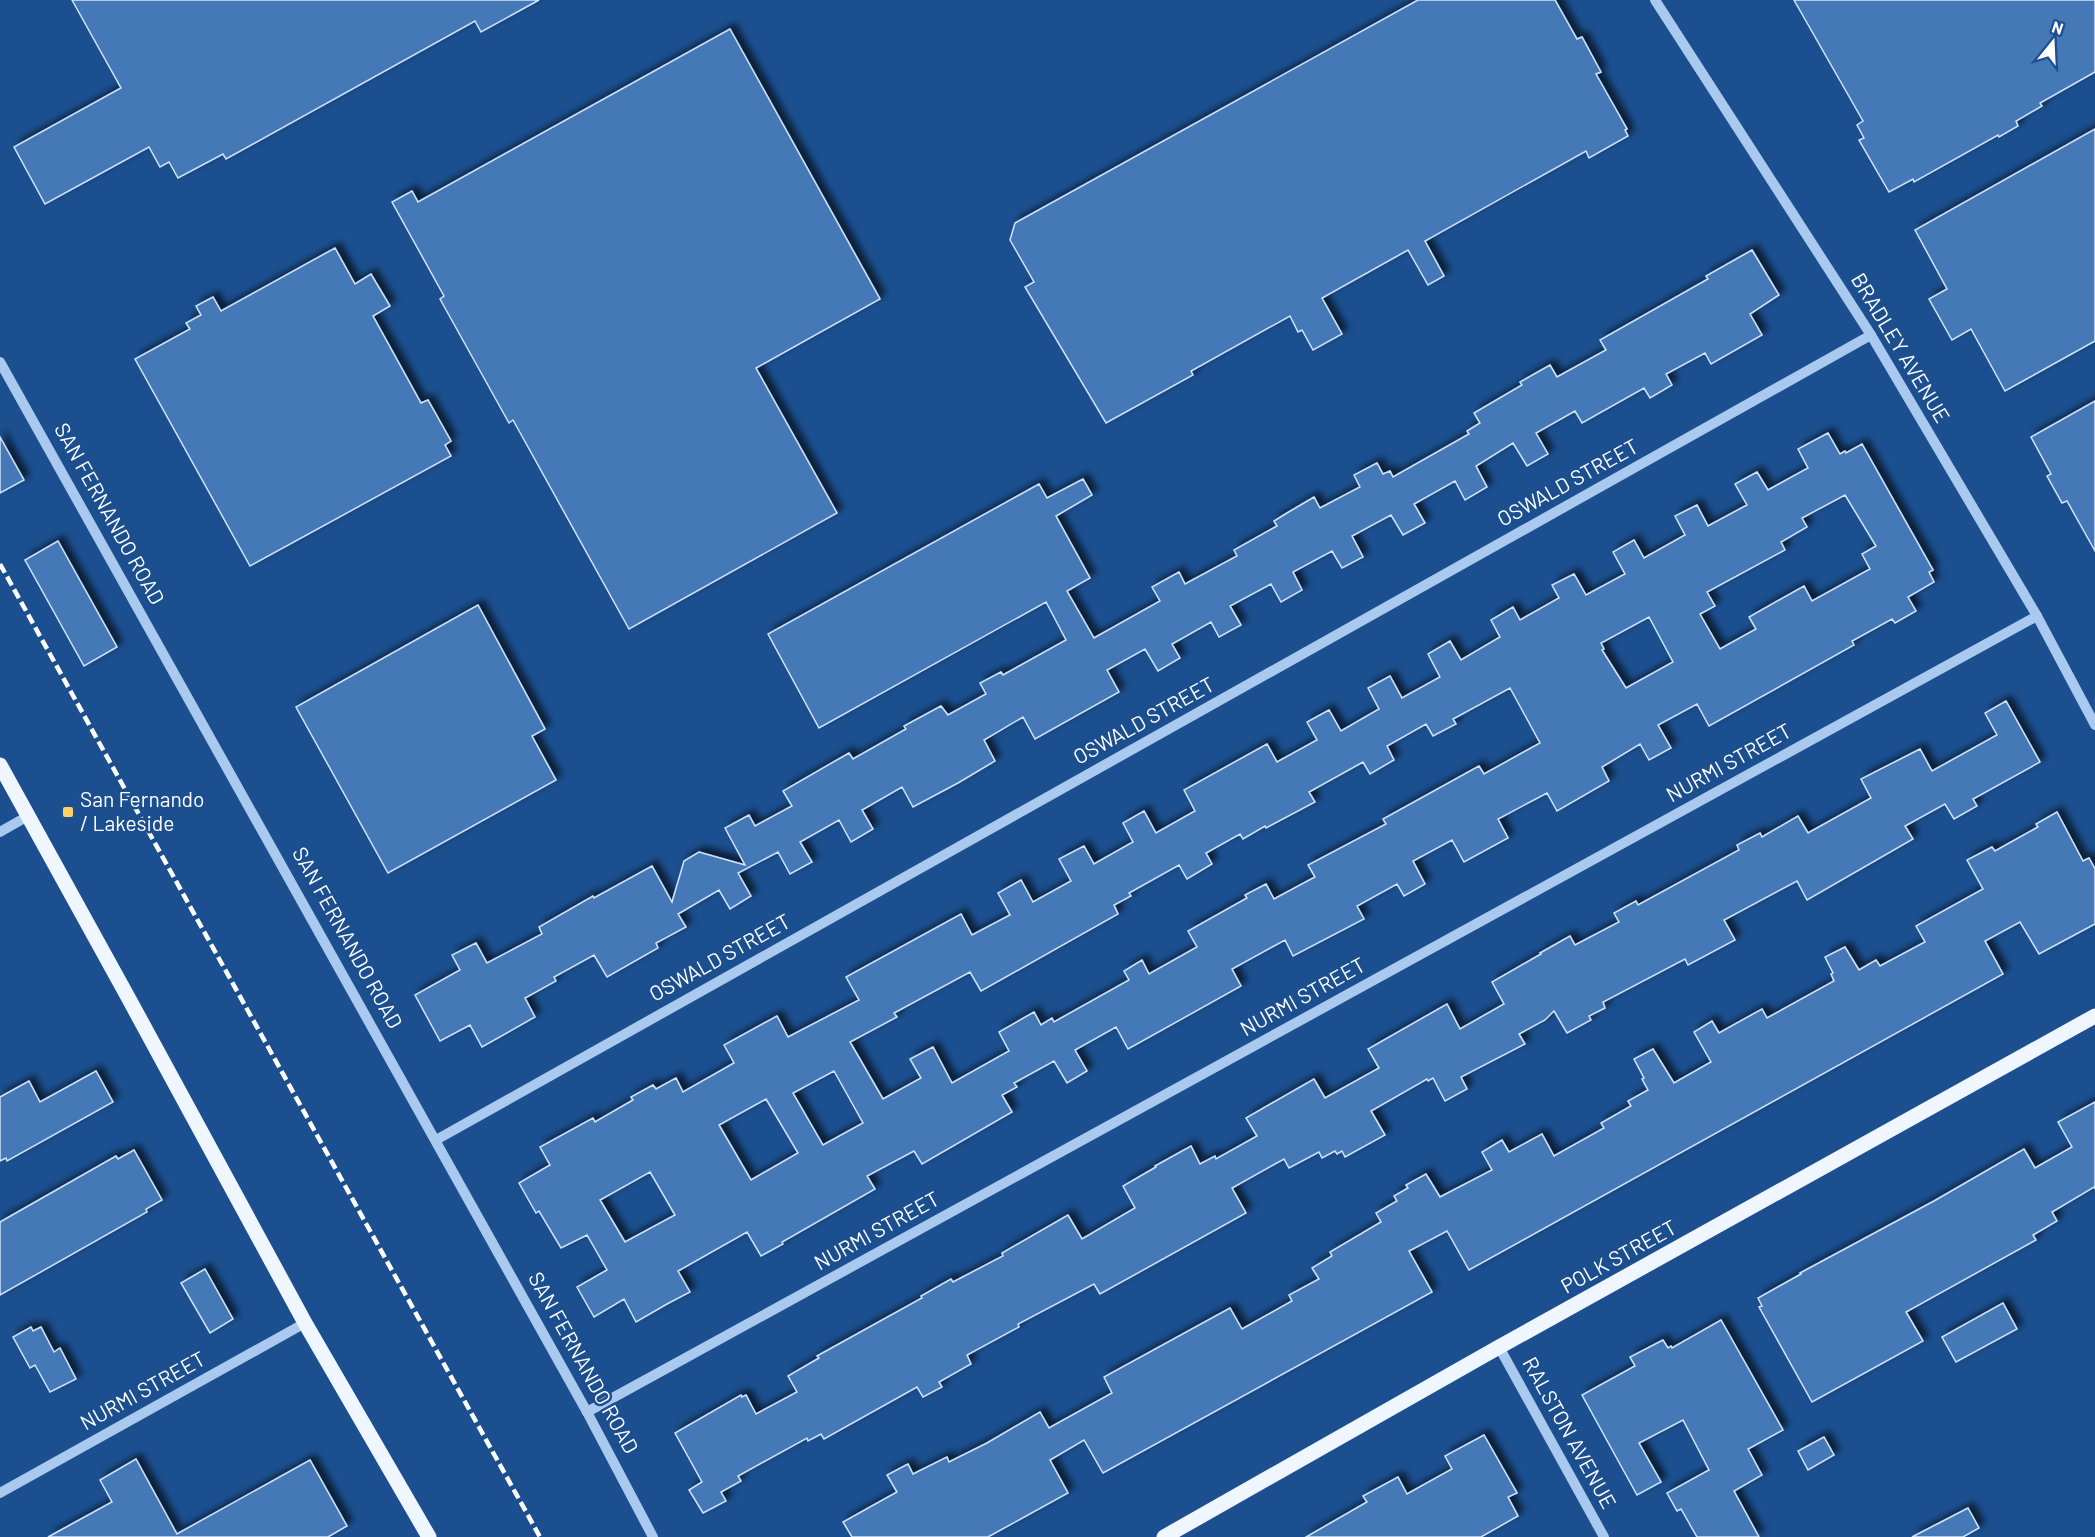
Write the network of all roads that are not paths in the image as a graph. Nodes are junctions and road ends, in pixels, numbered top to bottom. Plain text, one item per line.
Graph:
1 (1655, 0) edge
2 (1871, 335) junction
3 (0, 362) edge
4 (2037, 616) junction
5 (2095, 725) edge
6 (0, 765) edge
7 (28, 816) junction
8 (0, 832) edge
9 (2095, 1016) edge
10 (436, 1140) junction
11 (305, 1323) junction
12 (1499, 1347) junction
13 (587, 1412) junction
14 (0, 1493) edge
15 (429, 1537) edge
16 (653, 1537) edge
17 (1164, 1537) edge
18 (1604, 1537) edge

1 - 2 street, BRADLEY AVENUE
2 - 4 street, BRADLEY AVENUE
2 - 10 street, OSWALD STREET
3 - 10 street, SAN FERNANDO ROAD
4 - 5 street, BRADLEY AVENUE
4 - 13 street, NURMI STREET
6 - 7 main road
7 - 8 street
7 - 11 main road
9 - 12 main road, POLK STREET
10 - 13 street, SAN FERNANDO ROAD
11 - 14 street, NURMI STREET
11 - 15 main road
12 - 17 main road, POLK STREET
12 - 18 street, RALSTON AVENUE
13 - 16 street, SAN FERNANDO ROAD

